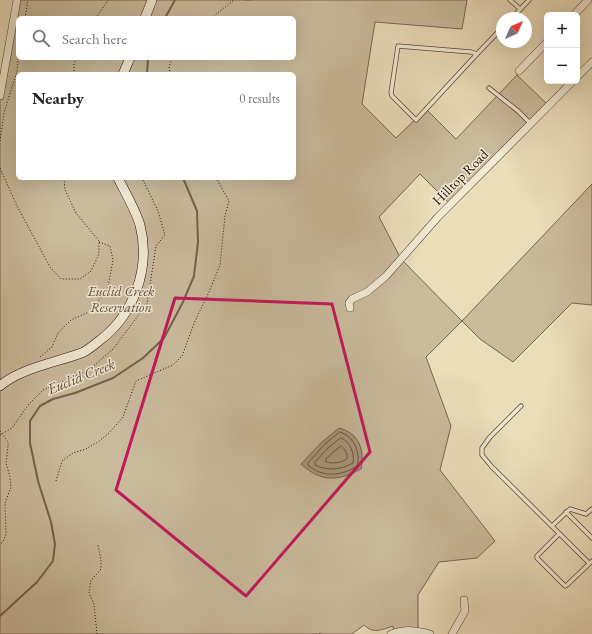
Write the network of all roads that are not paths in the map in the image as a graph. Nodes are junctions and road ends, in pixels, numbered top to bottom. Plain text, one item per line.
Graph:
1 (17, 0) edge
2 (152, 0) edge
3 (510, 0) edge
4 (529, 0) edge
5 (588, 0) edge
6 (520, 9) junction
7 (517, 12) edge
8 (577, 12) edge
9 (146, 16) edge
10 (496, 34) edge
11 (544, 45) edge
12 (477, 54) junction
13 (129, 60) edge
14 (592, 62) edge
15 (519, 71) dead end
16 (124, 72) edge
17 (580, 74) edge
18 (570, 84) edge
19 (489, 88) dead end
20 (0, 96) edge
21 (531, 124) junction
22 (119, 180) edge
23 (350, 308) dead end
24 (0, 386) edge
25 (522, 406) dead end
26 (591, 511) edge
27 (566, 512) junction
28 (552, 526) junction
29 (559, 534) junction
30 (592, 538) edge
31 (591, 562) edge
32 (464, 600) dead end
33 (391, 634) edge
34 (430, 634) edge
35 (452, 634) edge

1 - 20 street
2 - 9 street
3 - 6 lane
4 - 6 lane
5 - 8 street
6 - 7 lane
10 - 12 lane
11 - 15 street
12 - 12 lane
13 - 16 street
14 - 17 street
18 - 21 street, Hilltop Road
19 - 21 lane
21 - 23 street, Hilltop Road
22 - 24 street
25 - 28 lane
26 - 27 lane
27 - 28 lane
27 - 30 lane
28 - 29 lane
29 - 31 lane
29 - 31 lane
32 - 35 street
33 - 34 street

